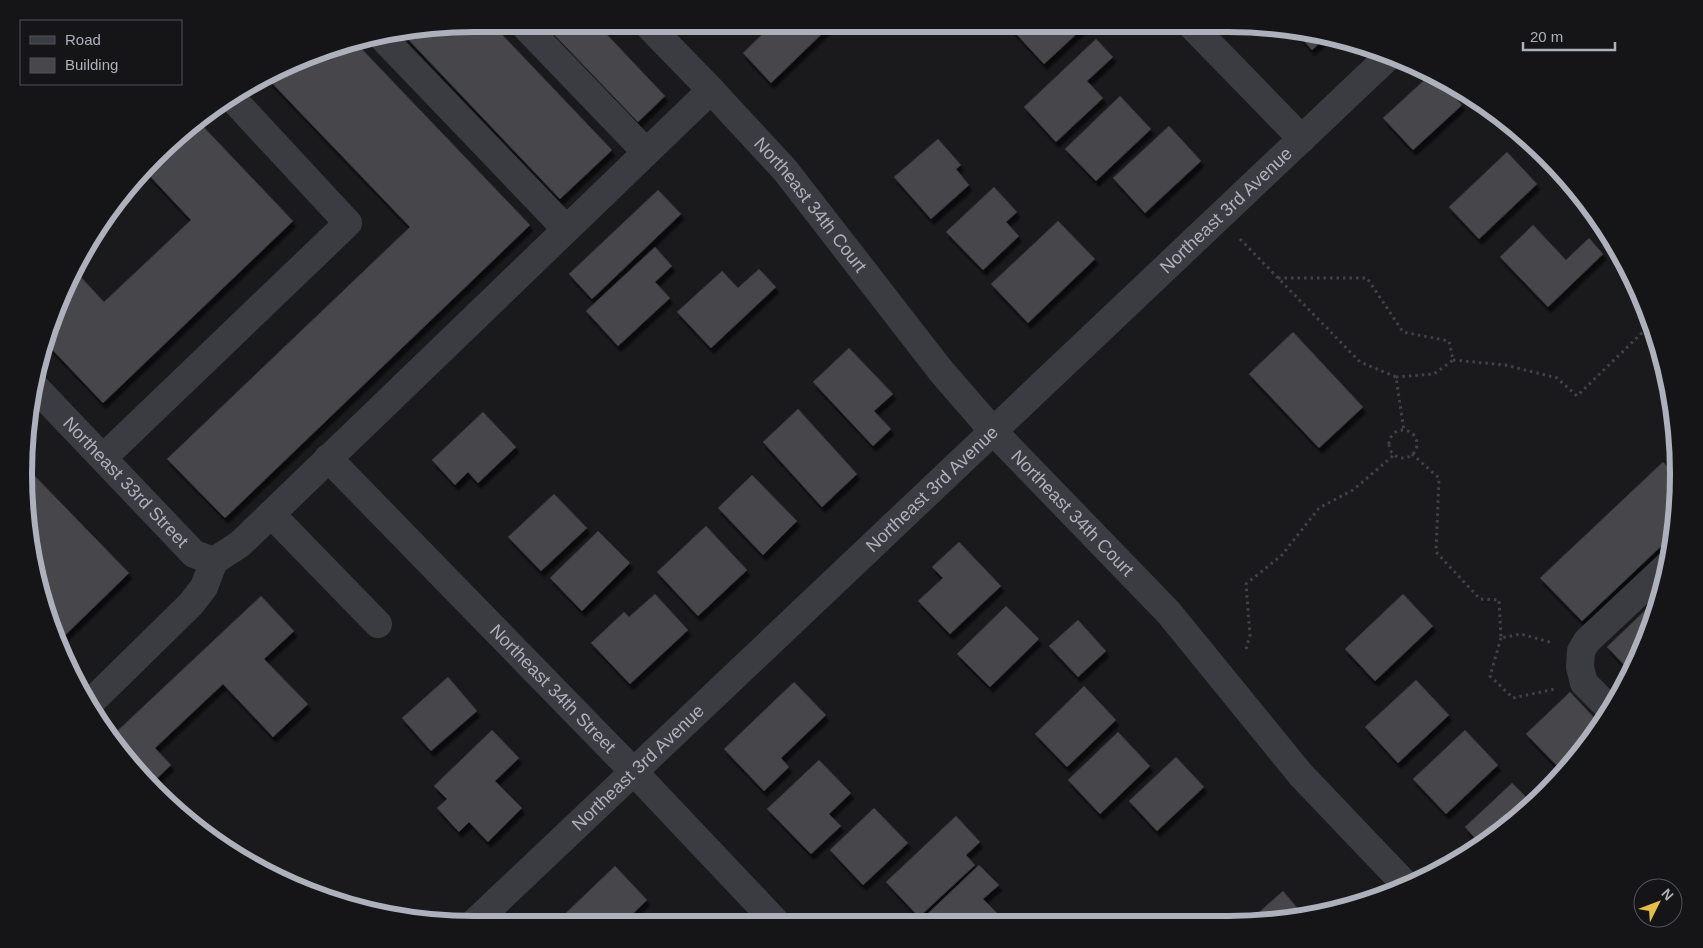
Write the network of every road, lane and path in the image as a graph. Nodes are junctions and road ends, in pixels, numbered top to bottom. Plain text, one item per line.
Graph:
1 (531, 32) edge
2 (655, 32) edge
3 (1198, 32) edge
4 (387, 41) edge
5 (1384, 61) edge
6 (711, 90) junction
7 (236, 102) edge
8 (1302, 139) junction
9 (646, 152) junction
10 (566, 229) junction
11 (1239, 238) dead end
12 (1278, 278) junction
13 (1646, 329) edge
14 (1453, 360) junction
15 (1396, 377) junction
16 (40, 392) edge
17 (993, 431) junction
18 (1404, 431) junction
19 (1394, 454) junction
20 (1412, 454) junction
21 (103, 458) junction
22 (328, 458) junction
23 (271, 514) junction
24 (204, 558) junction
25 (1659, 574) edge
26 (378, 624) dead end
27 (1501, 638) junction
28 (1246, 649) dead end
29 (1581, 652) junction
30 (1584, 683) junction
31 (94, 699) edge
32 (1605, 704) edge
33 (634, 772) junction
34 (1402, 880) edge
35 (481, 916) edge
36 (770, 916) edge

1 - 9 street
2 - 6 street, Northeast 34th Court
3 - 8 street
4 - 10 street
5 - 8 street, Northeast 3rd Avenue
6 - 9 street
6 - 17 street, Northeast 34th Court
7 - 21 street
8 - 17 street, Northeast 3rd Avenue
9 - 10 street
10 - 22 street
11 - 12 path
12 - 14 path
12 - 15 path
13 - 14 path
14 - 15 path
15 - 18 path
16 - 21 street, Northeast 33rd Street
17 - 33 street, Northeast 3rd Avenue
17 - 34 street, Northeast 34th Court
18 - 19 path
18 - 20 path
19 - 20 path
19 - 28 path
20 - 27 path
21 - 24 street, Northeast 33rd Street
22 - 23 street
22 - 33 street, Northeast 34th Street
23 - 24 street
23 - 26 street
24 - 31 street
25 - 29 street
27 - 29 path
27 - 30 path
29 - 30 street
30 - 32 street
33 - 35 street, Northeast 3rd Avenue
33 - 36 street, Northeast 34th Street

